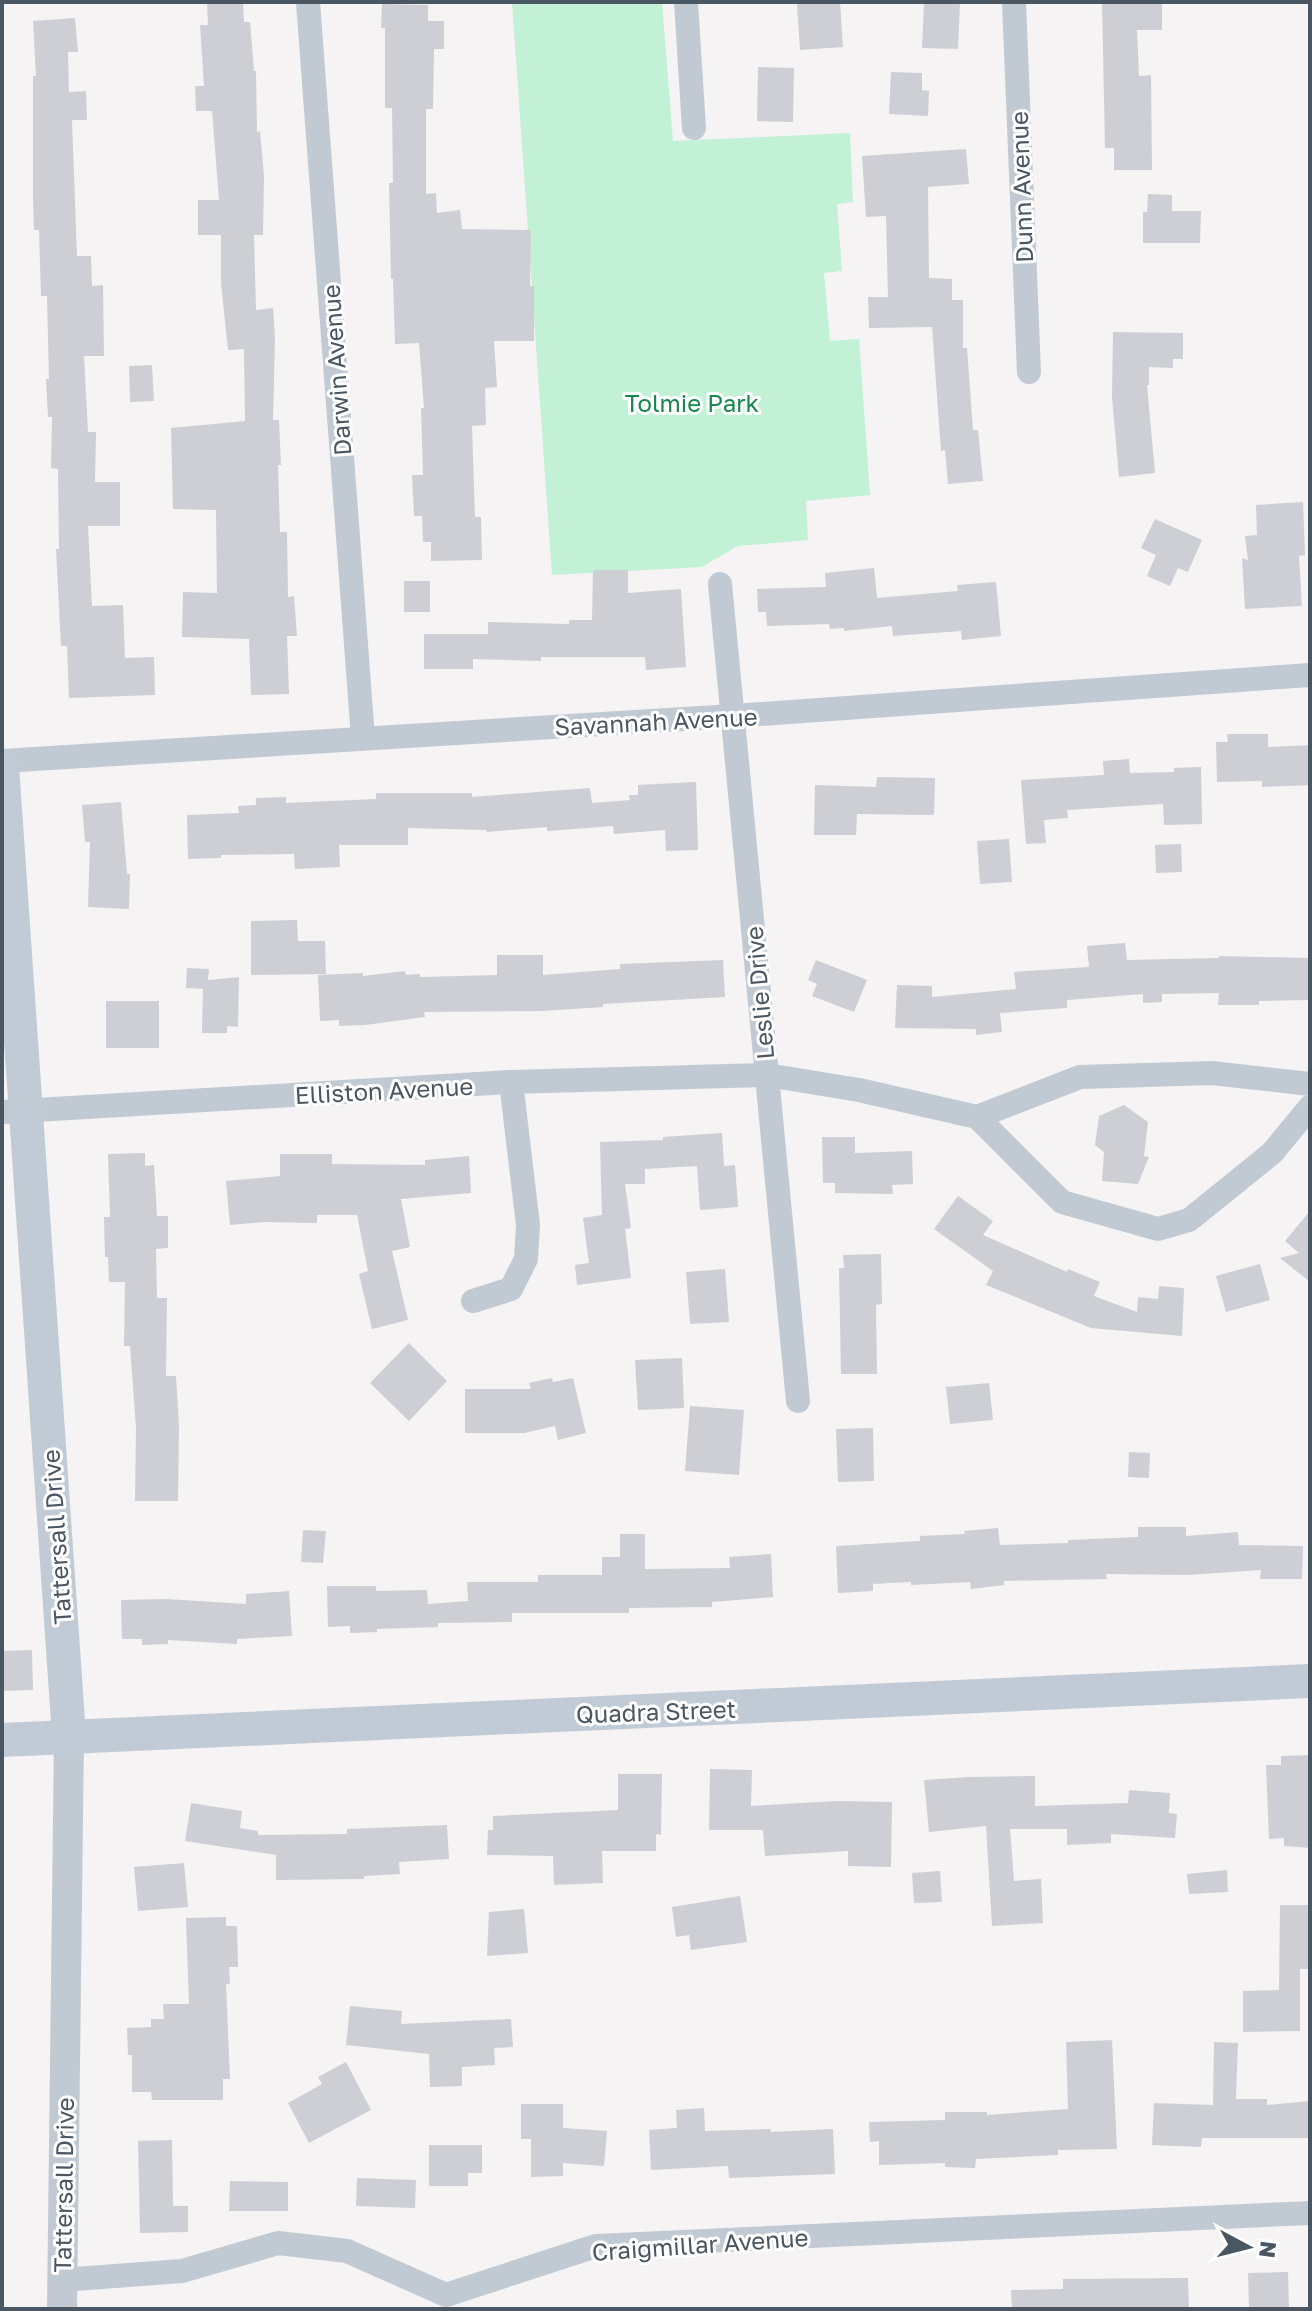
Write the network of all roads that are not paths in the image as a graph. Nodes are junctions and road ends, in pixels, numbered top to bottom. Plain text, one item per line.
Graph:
1 (308, 2) edge
2 (686, 2) edge
3 (1014, 2) edge
4 (694, 128) dead end
5 (1029, 372) dead end
6 (720, 584) dead end
7 (1310, 675) edge
8 (733, 716) junction
9 (363, 738) junction
10 (2, 764) edge
11 (767, 1075) junction
12 (511, 1082) junction
13 (1310, 1084) edge
14 (1310, 1107) edge
15 (14, 1111) edge
16 (977, 1117) junction
17 (473, 1301) dead end
18 (798, 1401) dead end
19 (1310, 1681) edge
20 (69, 1736) junction
21 (2, 1740) edge
22 (1310, 2213) edge
23 (62, 2295) edge

1 - 9 street, Darwin Avenue
2 - 4 street
3 - 5 street, Dunn Avenue
6 - 8 street, Leslie Drive
7 - 8 street, Savannah Avenue
8 - 9 street, Savannah Avenue
8 - 11 street, Leslie Drive
9 - 10 street, Savannah Avenue
10 - 15 main road, Tattersall Drive
11 - 12 street, Elliston Avenue
11 - 16 street, Elliston Avenue
11 - 18 street, Leslie Drive
12 - 15 street, Elliston Avenue
12 - 17 street
13 - 16 street
14 - 16 street
15 - 20 main road, Tattersall Drive
19 - 20 main road, Quadra Street
20 - 21 main road, Quadra Street
20 - 23 street, Tattersall Drive
22 - 23 street, Craigmillar Avenue

